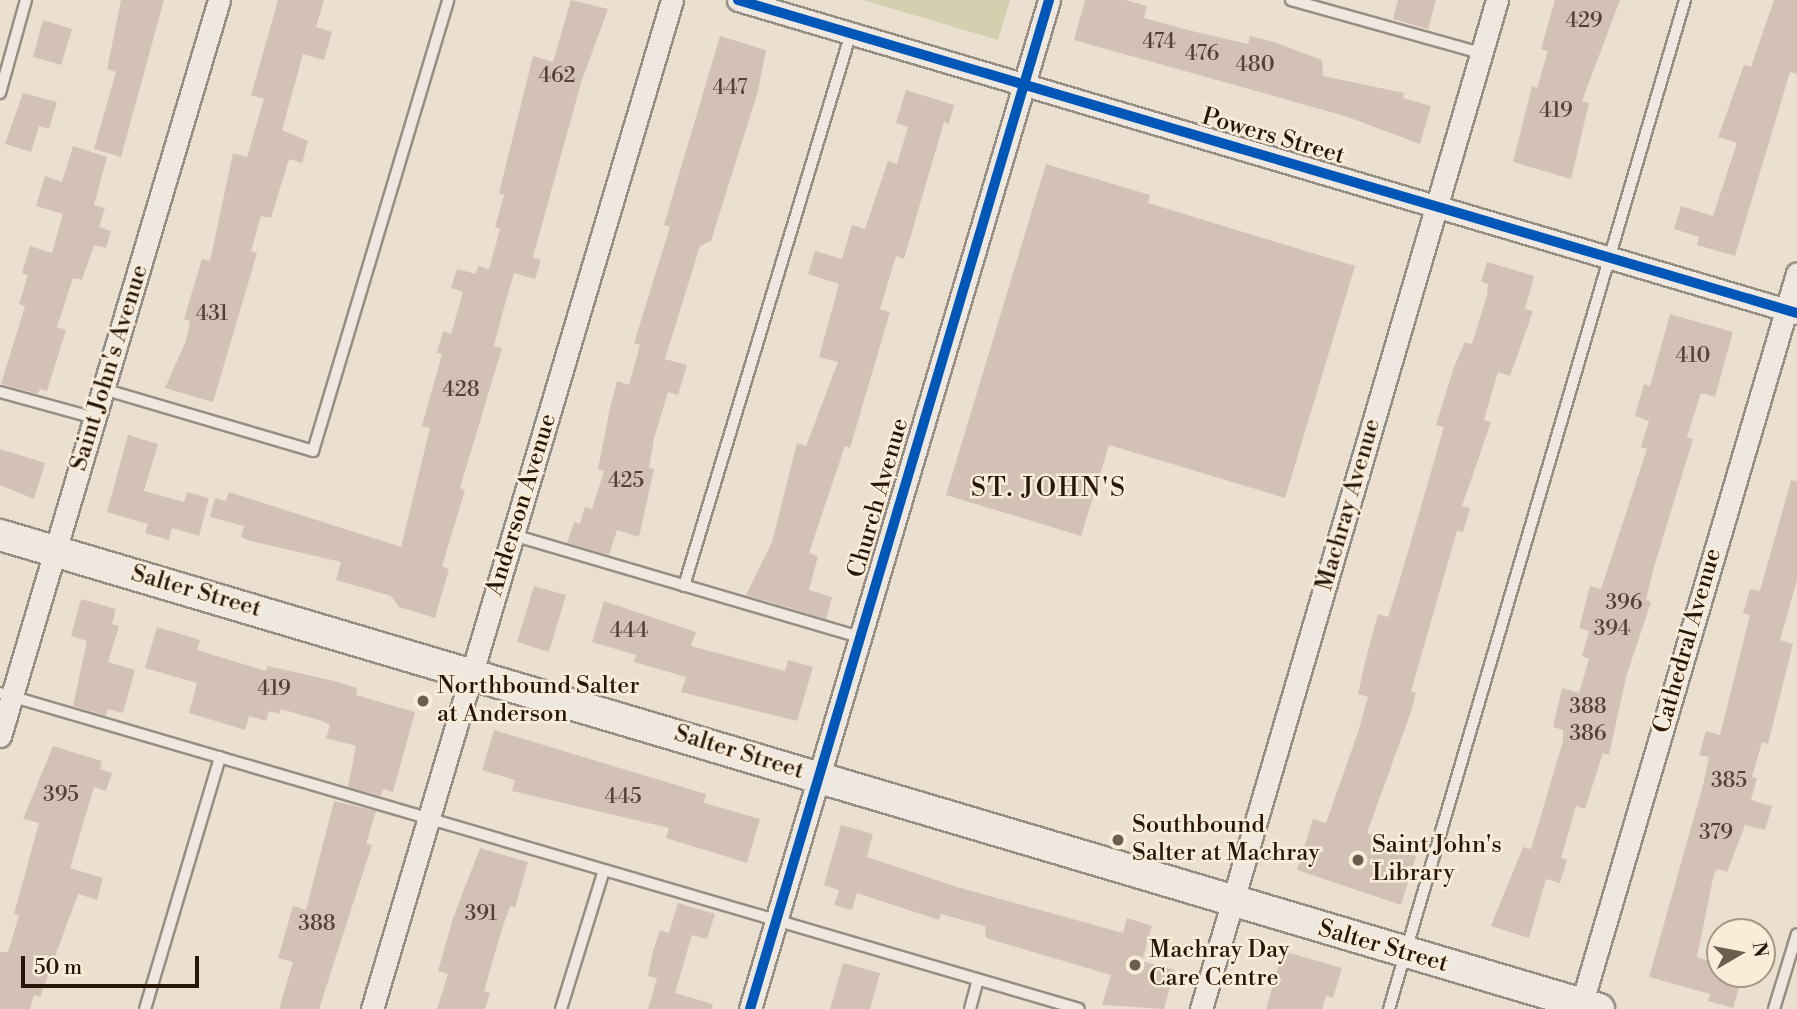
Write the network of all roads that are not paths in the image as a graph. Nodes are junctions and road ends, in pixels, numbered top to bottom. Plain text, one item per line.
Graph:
1 (26, 0) edge
2 (219, 0) edge
3 (448, 0) edge
4 (673, 0) edge
5 (680, 0) edge
6 (738, 0) edge
7 (1049, 0) edge
8 (1290, 0) edge
9 (1497, 0) edge
10 (1685, 0) edge
11 (851, 33) junction
12 (1481, 53) junction
13 (1023, 84) junction
14 (0, 93) edge
15 (1437, 207) junction
16 (1609, 258) junction
17 (1797, 273) edge
18 (1792, 312) edge
19 (103, 389) junction
20 (0, 392) edge
21 (94, 418) junction
22 (0, 535) edge
23 (513, 535) junction
24 (55, 551) junction
25 (684, 586) junction
26 (860, 637) junction
27 (472, 673) junction
28 (6, 694) edge
29 (0, 736) edge
30 (220, 757) junction
31 (819, 776) junction
32 (429, 819) junction
33 (604, 870) junction
34 (1233, 903) junction
35 (776, 920) junction
36 (1797, 934) edge
37 (1405, 954) junction
38 (978, 979) junction
39 (1587, 1007) edge
40 (145, 1009) edge
41 (372, 1009) edge
42 (561, 1009) edge
43 (750, 1009) edge
44 (970, 1009) edge
45 (1079, 1009) edge
46 (1201, 1009) edge
47 (1389, 1009) edge
48 (1774, 1009) edge

1 - 14 lane
2 - 19 street, Saint John's Avenue
3 - 19 lane
4 - 5 street
4 - 23 street, Anderson Avenue
6 - 11 street, Powers Street
7 - 13 street, Church Avenue
8 - 12 lane
9 - 12 street, Machray Avenue
10 - 16 lane
11 - 13 street, Powers Street
11 - 25 lane
12 - 15 street, Machray Avenue
13 - 15 street, Powers Street
13 - 26 street, Church Avenue
15 - 16 street, Powers Street
15 - 34 street, Machray Avenue
16 - 18 street, Powers Street
16 - 37 lane
17 - 18 street, Cathedral Avenue
18 - 39 street, Cathedral Avenue
19 - 21 street, Saint John's Avenue
20 - 21 lane
21 - 24 street, Saint John's Avenue
22 - 24 main road, Salter Street
23 - 25 lane
23 - 27 street, Anderson Avenue
24 - 27 main road, Salter Street
24 - 28 street, Saint John's Avenue
25 - 26 lane
26 - 31 street, Church Avenue
27 - 31 main road, Salter Street
27 - 32 street, Anderson Avenue
28 - 29 street, Saint John's Avenue
28 - 30 lane
30 - 32 lane
30 - 40 lane
31 - 34 main road, Salter Street
31 - 35 street, Church Avenue
32 - 33 lane
32 - 41 street, Anderson Avenue
33 - 35 lane
33 - 42 lane
34 - 37 main road, Salter Street
34 - 46 street, Machray Avenue
35 - 38 lane
35 - 43 street, Church Avenue
36 - 48 lane
37 - 39 main road, Salter Street
37 - 47 lane
38 - 44 lane
38 - 45 lane

